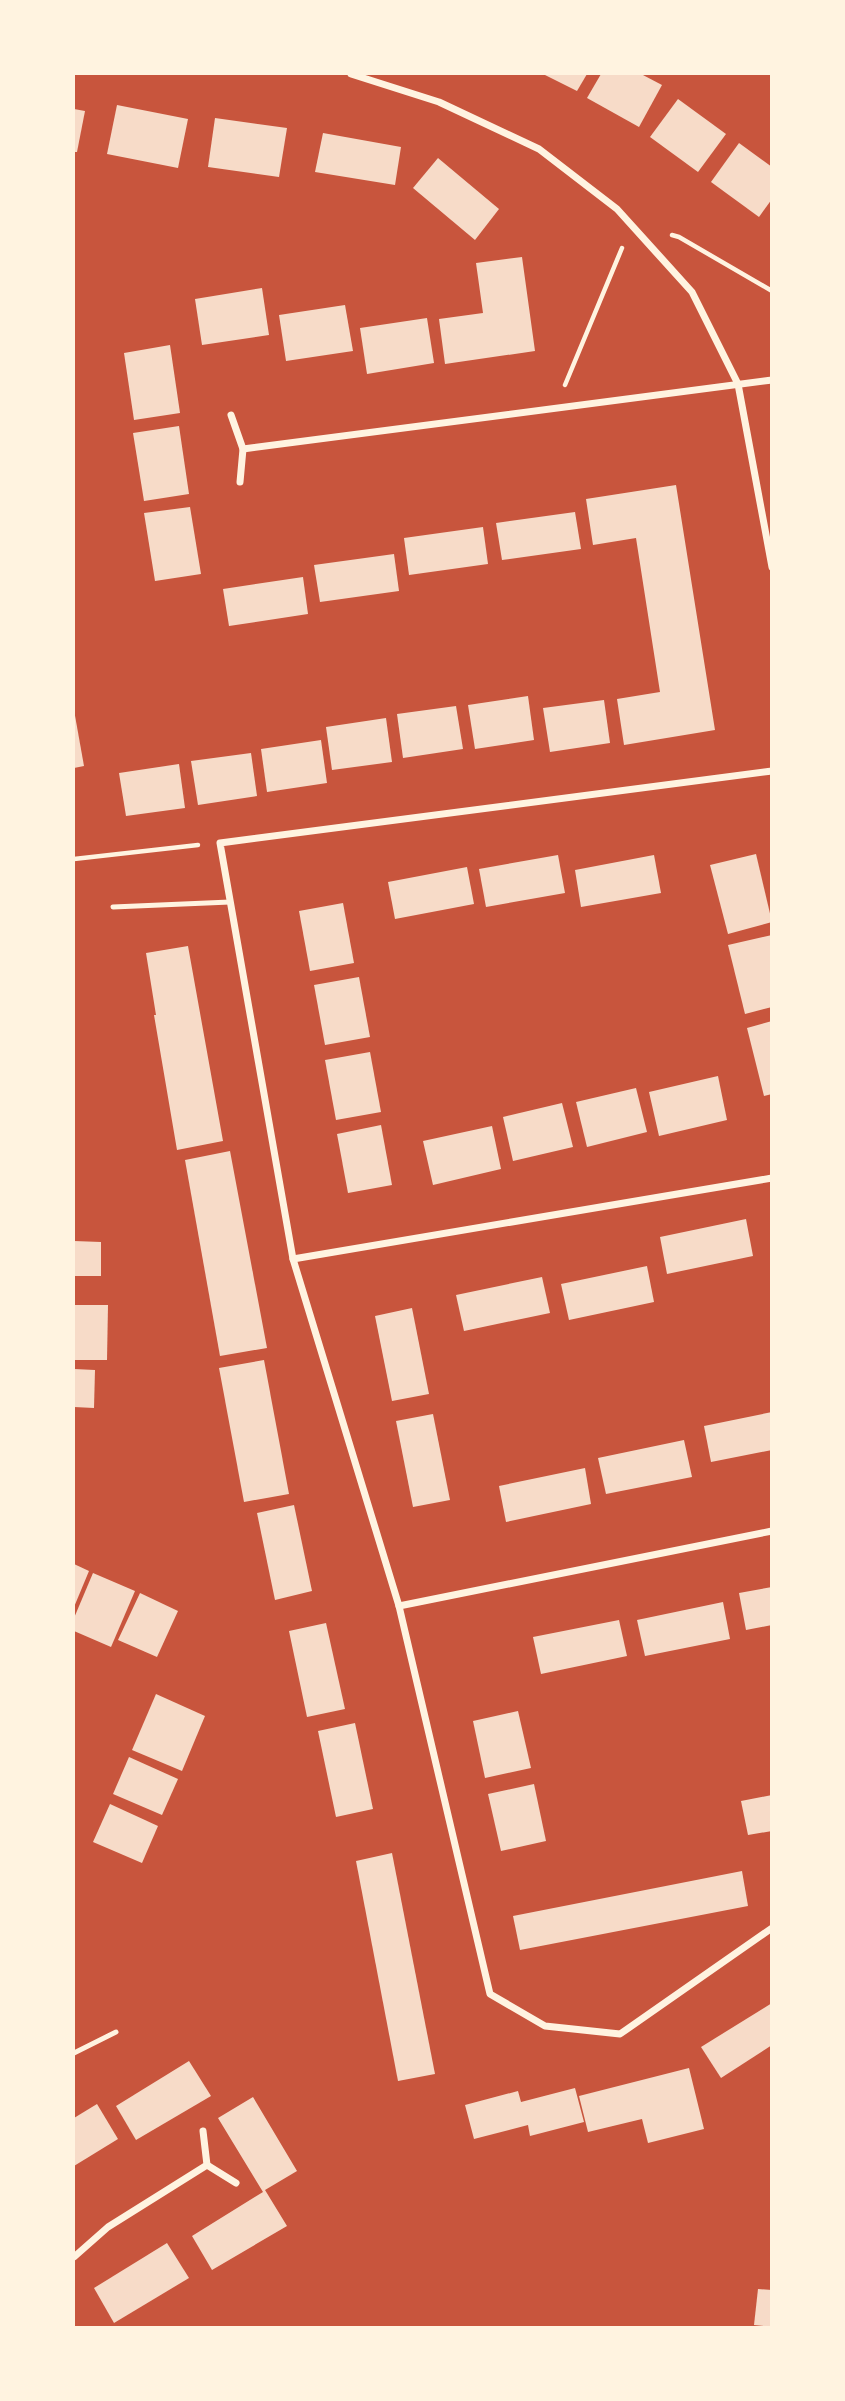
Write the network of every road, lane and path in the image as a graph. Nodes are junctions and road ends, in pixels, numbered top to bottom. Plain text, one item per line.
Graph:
1 (351, 74) edge
2 (632, 226) junction
3 (772, 291) edge
4 (772, 380) edge
5 (738, 384) junction
6 (555, 408) junction
7 (231, 415) dead end
8 (243, 449) junction
9 (240, 482) dead end
10 (772, 567) edge
11 (772, 771) edge
12 (220, 843) junction
13 (74, 859) edge
14 (230, 902) junction
15 (113, 907) dead end
16 (772, 1178) edge
17 (293, 1259) junction
18 (772, 1531) edge
19 (399, 1606) junction
20 (772, 1928) edge
21 (116, 2032) dead end
22 (74, 2053) edge
23 (203, 2131) dead end
24 (207, 2165) junction
25 (236, 2183) dead end
26 (74, 2256) edge

1 - 2 street
2 - 3 path
2 - 5 street
2 - 6 path
4 - 5 street
5 - 6 street
5 - 10 street
6 - 8 street
7 - 8 street
8 - 9 street
11 - 12 street
12 - 13 path
12 - 14 street
14 - 15 lane
14 - 17 street
16 - 17 street
17 - 19 street
18 - 19 street
19 - 20 street
21 - 22 lane
23 - 24 street
24 - 25 street
24 - 26 street

